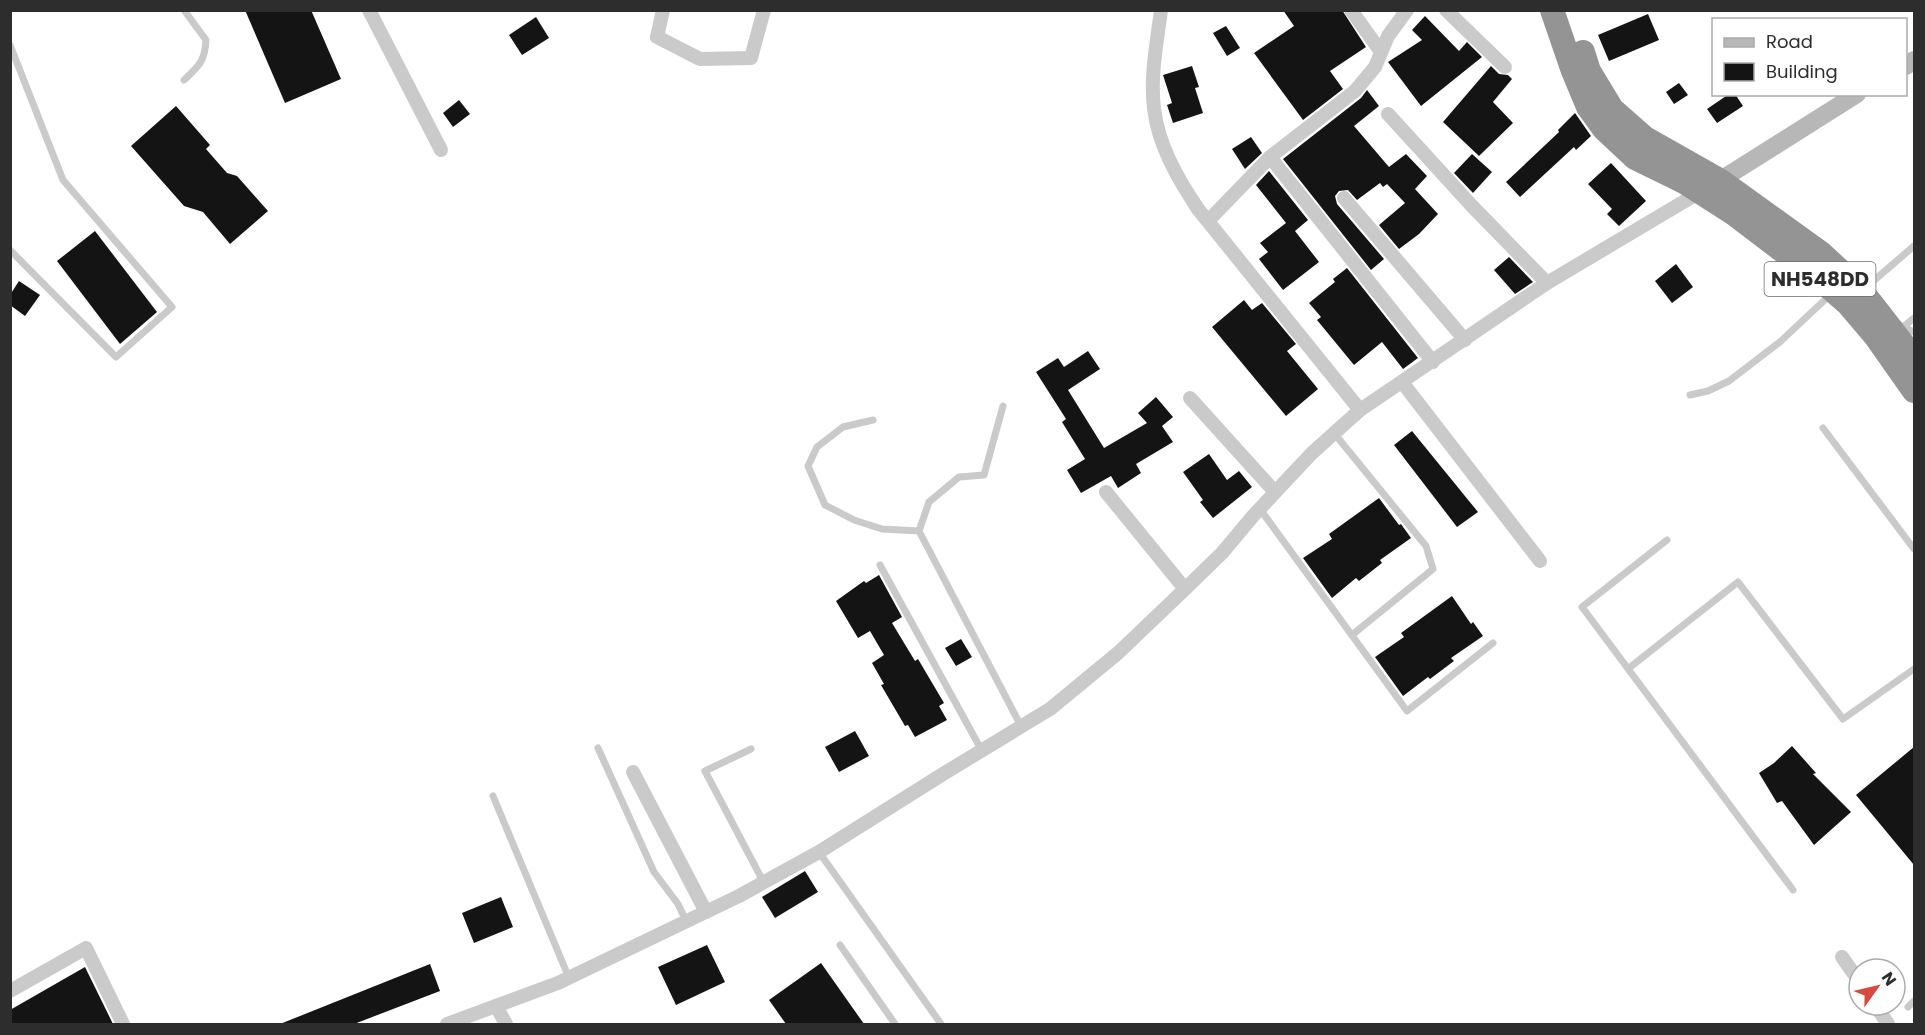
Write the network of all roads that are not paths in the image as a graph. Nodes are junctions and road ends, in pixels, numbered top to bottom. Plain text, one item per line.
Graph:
1 (184, 10) edge
2 (369, 10) edge
3 (663, 10) edge
4 (764, 10) edge
5 (1161, 10) edge
6 (1351, 10) edge
7 (1407, 10) edge
8 (1446, 10) edge
9 (1552, 10) edge
10 (1570, 10) edge
11 (10, 45) edge
12 (1381, 52) junction
13 (1504, 68) dead end
14 (184, 80) dead end
15 (1854, 96) edge
16 (1388, 114) dead end
17 (441, 150) dead end
18 (1270, 157) junction
19 (1711, 187) junction
20 (1344, 198) dead end
21 (1208, 221) junction
22 (1914, 246) edge
23 (10, 250) edge
24 (1547, 284) junction
25 (1862, 291) junction
26 (1834, 292) junction
27 (1914, 318) edge
28 (1882, 320) junction
29 (1914, 332) edge
30 (1466, 340) junction
31 (1914, 358) edge
32 (1433, 362) junction
33 (1402, 382) junction
34 (1914, 391) edge
35 (1690, 395) dead end
36 (1190, 399) dead end
37 (1003, 406) dead end
38 (1360, 410) junction
39 (873, 420) dead end
40 (1824, 428) dead end
41 (1334, 433) junction
42 (1106, 492) dead end
43 (1275, 492) junction
44 (1260, 509) junction
45 (919, 531) junction
46 (1666, 540) dead end
47 (1914, 549) edge
48 (1540, 561) dead end
49 (880, 565) dead end
50 (1185, 589) junction
51 (1352, 636) junction
52 (1493, 644) dead end
53 (1629, 668) junction
54 (1914, 669) edge
55 (1022, 728) junction
56 (598, 748) dead end
57 (751, 749) dead end
58 (982, 751) junction
59 (633, 772) dead end
60 (494, 796) dead end
61 (819, 852) junction
62 (764, 883) junction
63 (1793, 890) dead end
64 (706, 912) junction
65 (686, 922) junction
66 (840, 945) dead end
67 (1842, 957) dead end
68 (1847, 964) edge
69 (569, 978) junction
70 (10, 991) edge
71 (496, 1006) junction
72 (123, 1024) edge
73 (447, 1024) edge
74 (507, 1024) edge
75 (895, 1024) edge
76 (941, 1024) edge

1 - 14 lane
2 - 17 street
3 - 4 street
5 - 21 street
6 - 12 street
7 - 12 street
8 - 13 street
9 - 19 highway, NH548DD
10 - 19 highway, NH548DD
11 - 23 lane
12 - 18 street
15 - 19 main road
16 - 24 street
18 - 21 street
18 - 32 street
19 - 24 street
19 - 25 highway, NH548DD
19 - 26 highway, NH548DD
20 - 30 street
21 - 38 street
22 - 25 lane
24 - 30 street
25 - 28 highway, NH548DD
26 - 28 highway, NH548DD
26 - 35 lane
27 - 28 lane
28 - 29 lane
28 - 31 highway, NH548DD
28 - 34 highway, NH548DD
30 - 32 street
32 - 33 street
33 - 38 street
33 - 48 street
36 - 43 street
37 - 45 lane
38 - 41 street
39 - 45 lane
40 - 47 lane
41 - 43 street
41 - 51 lane
42 - 50 street
43 - 44 street
44 - 50 street
44 - 51 lane
45 - 55 lane
46 - 53 lane
49 - 58 lane
50 - 55 street
51 - 52 lane
53 - 54 lane
53 - 63 lane
55 - 58 street
56 - 65 lane
57 - 62 lane
58 - 61 street
59 - 64 street
60 - 69 lane
61 - 62 street
61 - 76 lane
62 - 64 street
64 - 65 street
65 - 69 street
66 - 75 lane
67 - 68 street
69 - 71 street
70 - 72 street
71 - 73 street
71 - 74 street

